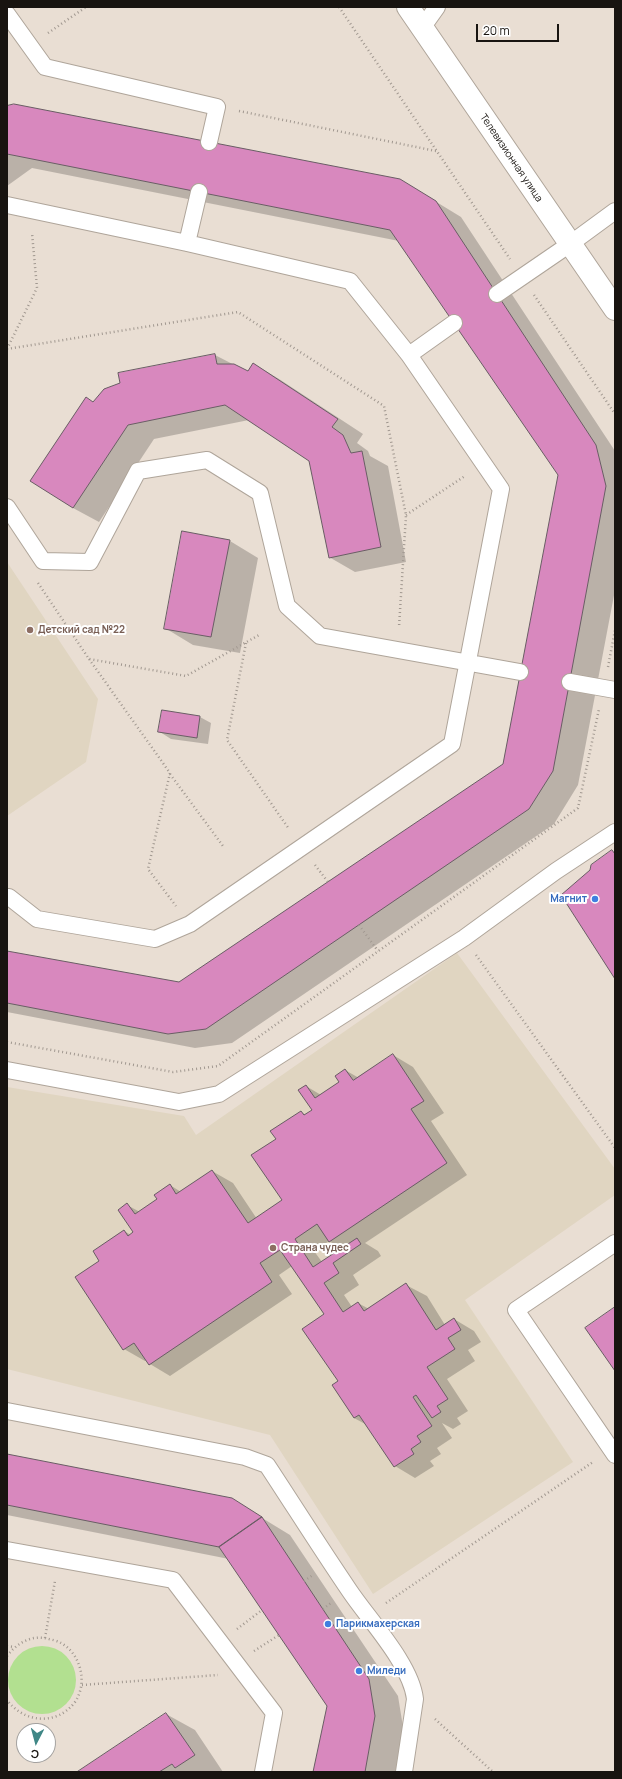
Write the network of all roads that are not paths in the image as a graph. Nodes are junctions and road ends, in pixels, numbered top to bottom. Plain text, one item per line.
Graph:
1 (408, 7) edge
2 (437, 7) edge
3 (7, 14) edge
4 (422, 28) junction
5 (209, 142) dead end
6 (199, 192) dead end
7 (7, 205) edge
8 (615, 211) edge
9 (187, 243) junction
10 (570, 244) junction
11 (497, 294) dead end
12 (615, 309) edge
13 (454, 323) dead end
14 (409, 355) junction
15 (7, 507) edge
16 (468, 662) junction
17 (520, 672) dead end
18 (570, 682) dead end
19 (609, 689) edge
20 (615, 832) edge
21 (9, 897) dead end
22 (7, 1070) edge
23 (615, 1243) edge
24 (7, 1411) edge
25 (613, 1452) edge
26 (7, 1550) edge
27 (263, 1772) edge
28 (404, 1772) edge

1 - 4 street, Телевизионная улица
2 - 4 lane
3 - 5 lane
4 - 10 street, Телевизионная улица
6 - 9 lane
7 - 9 lane
8 - 10 lane
9 - 14 lane
10 - 11 lane
10 - 12 street, Телевизионная улица
13 - 14 lane
14 - 16 lane
15 - 16 lane
16 - 17 lane
16 - 21 lane
18 - 19 lane
20 - 22 lane
23 - 25 lane
24 - 28 lane
26 - 27 lane

